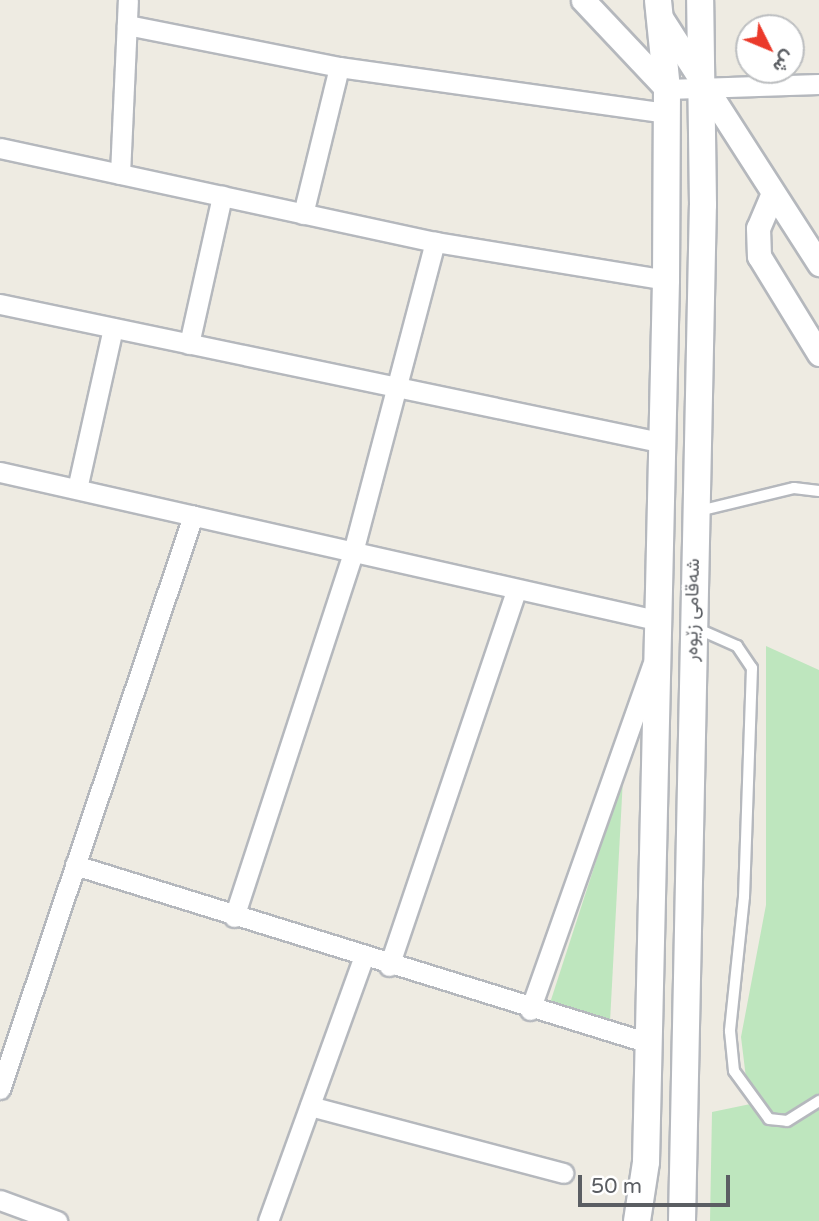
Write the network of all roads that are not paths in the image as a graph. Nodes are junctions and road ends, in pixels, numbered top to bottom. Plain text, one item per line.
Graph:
1 (128, 0) edge
2 (583, 0) edge
3 (700, 0) edge
4 (654, 5) edge
5 (127, 25) junction
6 (338, 67) junction
7 (819, 84) edge
8 (705, 87) junction
9 (666, 101) junction
10 (0, 148) edge
11 (120, 174) junction
12 (773, 193) junction
13 (222, 196) junction
14 (303, 214) junction
15 (435, 242) junction
16 (819, 264) edge
17 (666, 279) junction
18 (0, 304) edge
19 (113, 328) junction
20 (189, 344) junction
21 (819, 354) edge
22 (398, 389) junction
23 (664, 443) junction
24 (0, 472) edge
25 (77, 489) junction
26 (819, 491) edge
27 (695, 512) junction
28 (193, 516) junction
29 (353, 552) junction
30 (516, 590) junction
31 (693, 626) junction
32 (660, 632) junction
33 (75, 865) junction
34 (652, 890) junction
35 (234, 916) junction
36 (691, 920) junction
37 (363, 958) junction
38 (389, 966) junction
39 (530, 1010) junction
40 (649, 1043) junction
41 (0, 1089) edge
42 (819, 1101) edge
43 (310, 1105) junction
44 (563, 1173) dead end
45 (0, 1200) edge
46 (638, 1216) edge
47 (57, 1221) edge
48 (268, 1221) edge
49 (682, 1221) edge

1 - 5 street
2 - 9 street
3 - 8 main road, شەقامی زێوەر
4 - 8 street
4 - 9 main road, شەقامی زێوەر
5 - 6 street
5 - 11 street
6 - 9 street
6 - 14 street
7 - 8 street
8 - 9 street
8 - 12 street
8 - 27 main road, شەقامی زێوەر
9 - 17 main road, شەقامی زێوەر
10 - 11 street
11 - 13 street
12 - 16 street
12 - 21 street
13 - 14 street
13 - 20 street
14 - 15 street
15 - 17 street
15 - 22 street
17 - 23 main road, شەقامی زێوەر
18 - 19 street
19 - 20 street
19 - 25 street
20 - 22 street
22 - 23 street
22 - 29 street
23 - 32 main road, شەقامی زێوەر
24 - 25 street
25 - 28 street
26 - 27 lane
27 - 31 main road, شەقامی زێوەر
28 - 29 street
28 - 33 street
29 - 30 street
29 - 35 street
30 - 32 street
30 - 38 street
31 - 36 main road, شەقامی زێوەر
31 - 42 lane
32 - 34 main road, شەقامی زێوەر
32 - 39 street
33 - 35 street
33 - 41 street
34 - 36 main road
34 - 40 main road, شەقامی زێوەر
35 - 37 street
36 - 49 main road, شەقامی زێوەر
37 - 38 street
37 - 43 street
38 - 39 street
39 - 40 street
40 - 46 main road, شەقامی زێوەر
43 - 44 street
43 - 48 street
45 - 47 street

